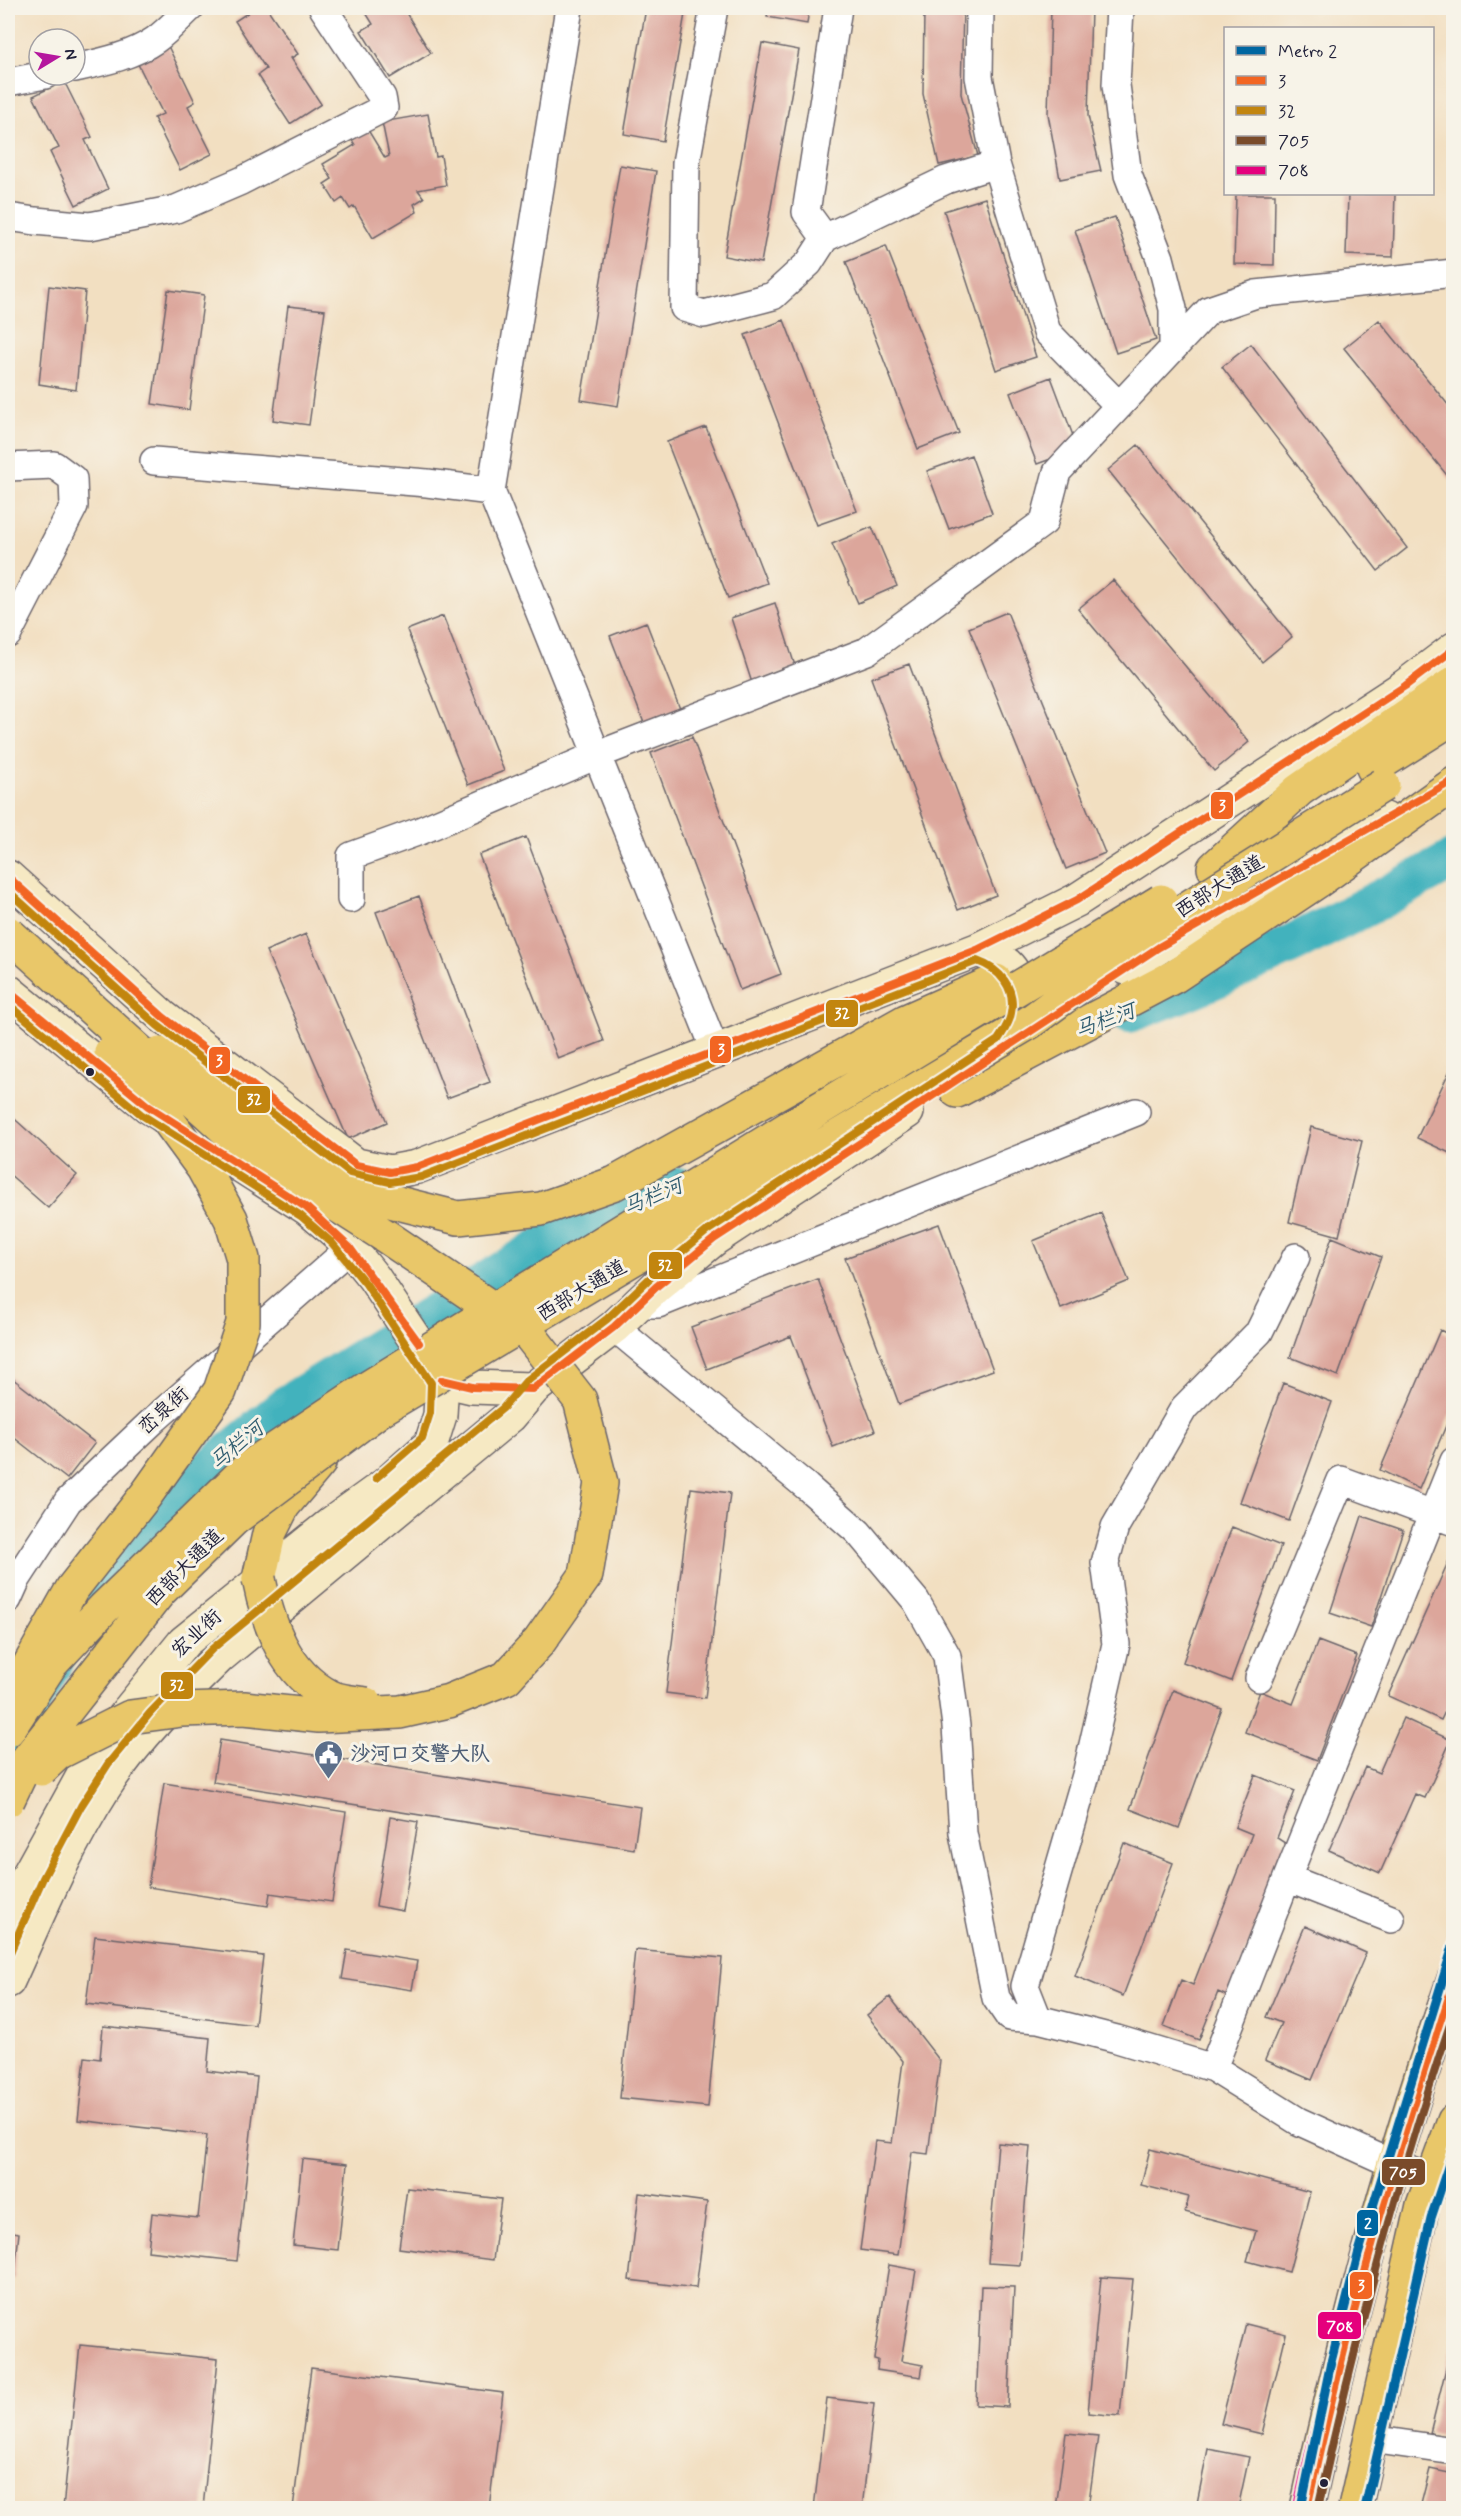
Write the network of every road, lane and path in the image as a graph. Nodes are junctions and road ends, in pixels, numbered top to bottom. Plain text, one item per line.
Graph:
1 (190, 8) edge
2 (322, 8) edge
3 (570, 8) edge
4 (714, 8) edge
5 (838, 8) edge
6 (980, 8) edge
7 (1120, 8) edge
8 (87, 65) edge
9 (27, 78) edge
10 (8, 82) edge
11 (996, 164) junction
12 (8, 216) edge
13 (825, 238) junction
14 (1454, 273) edge
15 (1173, 348) junction
16 (1119, 406) junction
17 (154, 460) dead end
18 (8, 467) edge
19 (491, 491) junction
20 (8, 634) edge
21 (1454, 649) edge
22 (1454, 683) edge
23 (1454, 717) edge
24 (1454, 741) edge
25 (597, 755) junction
26 (1454, 782) edge
27 (1214, 868) junction
28 (8, 877) edge
29 (351, 899) dead end
30 (1124, 924) junction
31 (8, 933) edge
32 (8, 944) edge
33 (977, 950) junction
34 (8, 991) edge
35 (117, 1031) junction
36 (1006, 1047) junction
37 (716, 1052) junction
38 (1136, 1112) dead end
39 (417, 1167) junction
40 (776, 1175) junction
41 (350, 1248) junction
42 (1296, 1257) dead end
43 (648, 1295) junction
44 (614, 1327) junction
45 (442, 1380) junction
46 (533, 1389) junction
47 (359, 1425) junction
48 (1454, 1461) edge
49 (1442, 1518) edge
50 (8, 1599) edge
51 (1259, 1678) dead end
52 (8, 1704) edge
53 (400, 1712) junction
54 (8, 1730) edge
55 (8, 1800) edge
56 (8, 1809) edge
57 (1287, 1878) junction
58 (8, 1911) edge
59 (1391, 1919) dead end
60 (1454, 1979) edge
61 (8, 1981) edge
62 (1038, 2019) junction
63 (1214, 2068) junction
64 (1454, 2121) edge
65 (1395, 2164) junction
66 (1444, 2182) edge
67 (1371, 2439) junction
68 (1454, 2451) edge
69 (1307, 2508) edge
70 (1356, 2508) edge

1 - 8 street
2 - 12 street
3 - 19 street
4 - 13 street
5 - 13 street
6 - 11 street
7 - 15 street
9 - 10 street
11 - 13 street
11 - 16 street
14 - 15 street
15 - 16 street
16 - 25 street
17 - 19 street
18 - 20 street
19 - 25 street
21 - 33 main road
22 - 27 main road
23 - 27 main road, 西部大通道
24 - 40 main road, 西部大通道, bridge
25 - 29 street
25 - 37 street
26 - 36 main road, 宏业街
26 - 40 main road, bridge
27 - 30 main road, 西部大通道, bridge
28 - 39 main road
30 - 35 main road, bridge
30 - 54 main road, 西部大通道, bridge
31 - 35 main road, bridge
32 - 52 main road, bridge
33 - 36 main road
33 - 37 main road
34 - 41 main road
35 - 53 main road, bridge
36 - 43 main road, 宏业街
37 - 39 main road
38 - 43 street
39 - 41 main road
40 - 47 main road, 西部大通道, bridge
41 - 45 main road
41 - 50 street, 峦泉街
42 - 62 street
43 - 44 main road, 宏业街
44 - 46 main road, 宏业街
44 - 62 street
45 - 46 main road
45 - 58 main road, 宏业街
46 - 61 main road, 宏业街
47 - 53 main road, bridge
47 - 55 main road, 西部大通道, bridge
48 - 49 street
49 - 51 street
49 - 57 street
53 - 56 main road, bridge
57 - 59 street
57 - 63 street
60 - 65 main road
62 - 63 street
63 - 65 street
64 - 66 main road
65 - 66 street
65 - 69 main road
66 - 67 main road
67 - 68 street
67 - 70 main road

